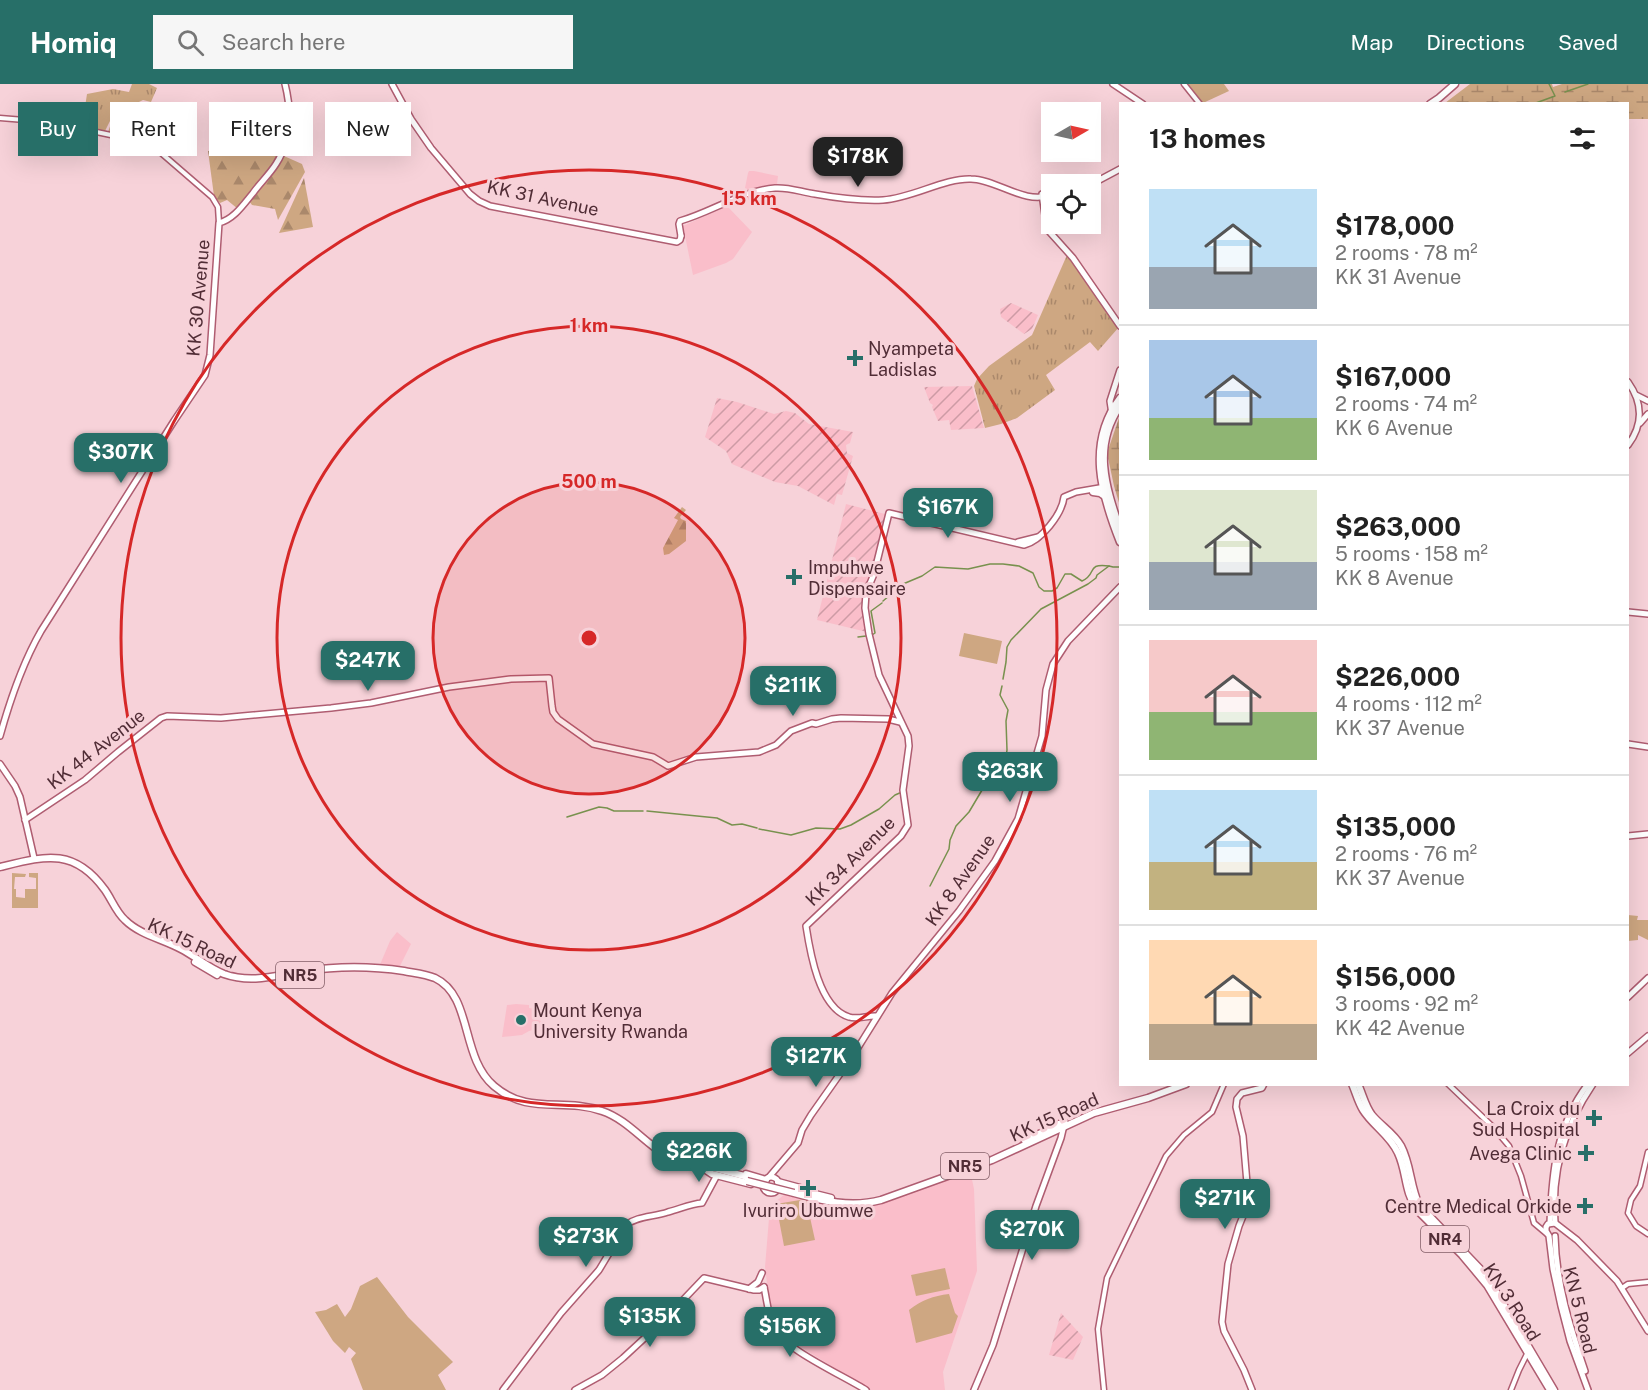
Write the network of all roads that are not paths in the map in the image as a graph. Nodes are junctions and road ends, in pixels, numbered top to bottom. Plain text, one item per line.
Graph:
1 (285, 84) edge
2 (392, 84) edge
3 (1113, 84) edge
4 (1184, 84) edge
5 (1457, 84) edge
6 (1140, 102) edge
7 (1198, 102) edge
8 (1433, 102) edge
9 (1437, 102) edge
10 (0, 118) edge
11 (1119, 170) edge
12 (1101, 179) edge
13 (1038, 196) junction
14 (1041, 196) edge
15 (219, 224) junction
16 (1119, 325) edge
17 (1119, 375) edge
18 (1629, 384) edge
19 (1636, 395) junction
20 (1648, 401) edge
21 (1112, 410) edge
22 (1648, 414) edge
23 (1639, 424) junction
24 (1629, 444) edge
25 (1101, 479) junction
26 (1092, 491) junction
27 (1105, 491) junction
28 (1119, 525) edge
29 (1119, 539) edge
30 (1119, 588) edge
31 (1629, 612) edge
32 (1648, 614) edge
33 (899, 719) junction
34 (0, 736) edge
35 (1629, 744) edge
36 (1648, 747) edge
37 (0, 764) edge
38 (25, 820) junction
39 (1648, 834) edge
40 (1629, 836) edge
41 (34, 860) junction
42 (0, 869) edge
43 (1648, 978) edge
44 (1629, 996) edge
45 (877, 1016) junction
46 (1648, 1034) edge
47 (1629, 1047) edge
48 (1629, 1052) edge
49 (1171, 1086) edge
50 (1181, 1086) edge
51 (1223, 1086) edge
52 (1263, 1086) edge
53 (1353, 1086) edge
54 (1359, 1086) edge
55 (1450, 1086) edge
56 (1587, 1086) edge
57 (1592, 1086) edge
58 (1064, 1124) junction
59 (1648, 1152) edge
60 (707, 1168) junction
61 (775, 1171) junction
62 (717, 1175) junction
63 (767, 1179) junction
64 (778, 1181) junction
65 (763, 1187) junction
66 (775, 1191) junction
67 (825, 1199) junction
68 (1552, 1225) junction
69 (1538, 1228) junction
70 (1568, 1232) junction
71 (1648, 1234) edge
72 (1553, 1235) junction
73 (762, 1274) dead end
74 (1484, 1277) junction
75 (1648, 1282) edge
76 (1622, 1288) junction
77 (751, 1290) junction
78 (766, 1297) junction
79 (1648, 1331) edge
80 (1528, 1353) junction
81 (503, 1390) edge
82 (575, 1390) edge
83 (866, 1390) edge
84 (974, 1390) edge
85 (1104, 1390) edge
86 (1252, 1390) edge
87 (1511, 1390) edge
88 (1550, 1390) edge
89 (1554, 1390) edge
90 (1590, 1390) edge

1 - 15 main road, KK 30 Avenue
2 - 13 main road, KK 31 Avenue
3 - 6 main road
4 - 7 street
5 - 8 highway
5 - 9 highway
10 - 15 street
11 - 12 main road
13 - 14 main road
13 - 16 main road
15 - 34 main road, KK 30 Avenue
17 - 21 main road
18 - 19 main road
19 - 20 main road
19 - 23 main road
21 - 25 highway
21 - 27 highway
22 - 23 main road
23 - 24 main road
25 - 26 highway
25 - 27 highway
26 - 27 main road
26 - 27 highway
26 - 33 main road, KK 34 Avenue
27 - 28 highway
27 - 29 highway
30 - 45 main road, KK 8 Avenue
31 - 32 main road
33 - 38 main road, KK 44 Avenue
33 - 45 main road, KK 34 Avenue
35 - 36 main road
37 - 38 main road
38 - 41 main road
39 - 40 main road
41 - 42 highway, KK 15 Road / NR5
41 - 60 highway, KK 15 Road / NR5
43 - 44 main road
45 - 61 main road, KK 8 Avenue
46 - 47 main road
46 - 48 main road
49 - 58 highway, KK 15 Road / NR5
50 - 58 highway, KK 15 Road / NR5
51 - 85 street
52 - 86 main road
53 - 74 highway, KN 3 Road / NR4
54 - 74 highway, KN 3 Road / NR4
55 - 69 street
56 - 68 main road
57 - 68 main road
58 - 67 highway, KK 15 Road / NR5
58 - 84 main road
59 - 71 street
60 - 62 highway
60 - 63 highway
60 - 67 highway, KK 15 Road / NR5, bridge
61 - 63 main road, KK 8 Avenue
61 - 64 main road
62 - 65 highway
62 - 81 main road
63 - 64 main road
63 - 65 main road
64 - 66 main road
64 - 67 highway
65 - 66 main road
66 - 67 highway
68 - 69 street
68 - 70 main road
68 - 72 main road
68 - 72 main road
69 - 72 street
70 - 72 main road
70 - 76 main road
72 - 90 main road, KN 5 Road
73 - 77 main road
74 - 80 highway, KN 3 Road / NR4
74 - 89 highway, KN 3 Road / NR4
75 - 76 street
76 - 79 main road
77 - 78 main road
77 - 78 main road
77 - 82 main road
78 - 83 main road
80 - 87 street
80 - 88 highway, KN 3 Road / NR4

